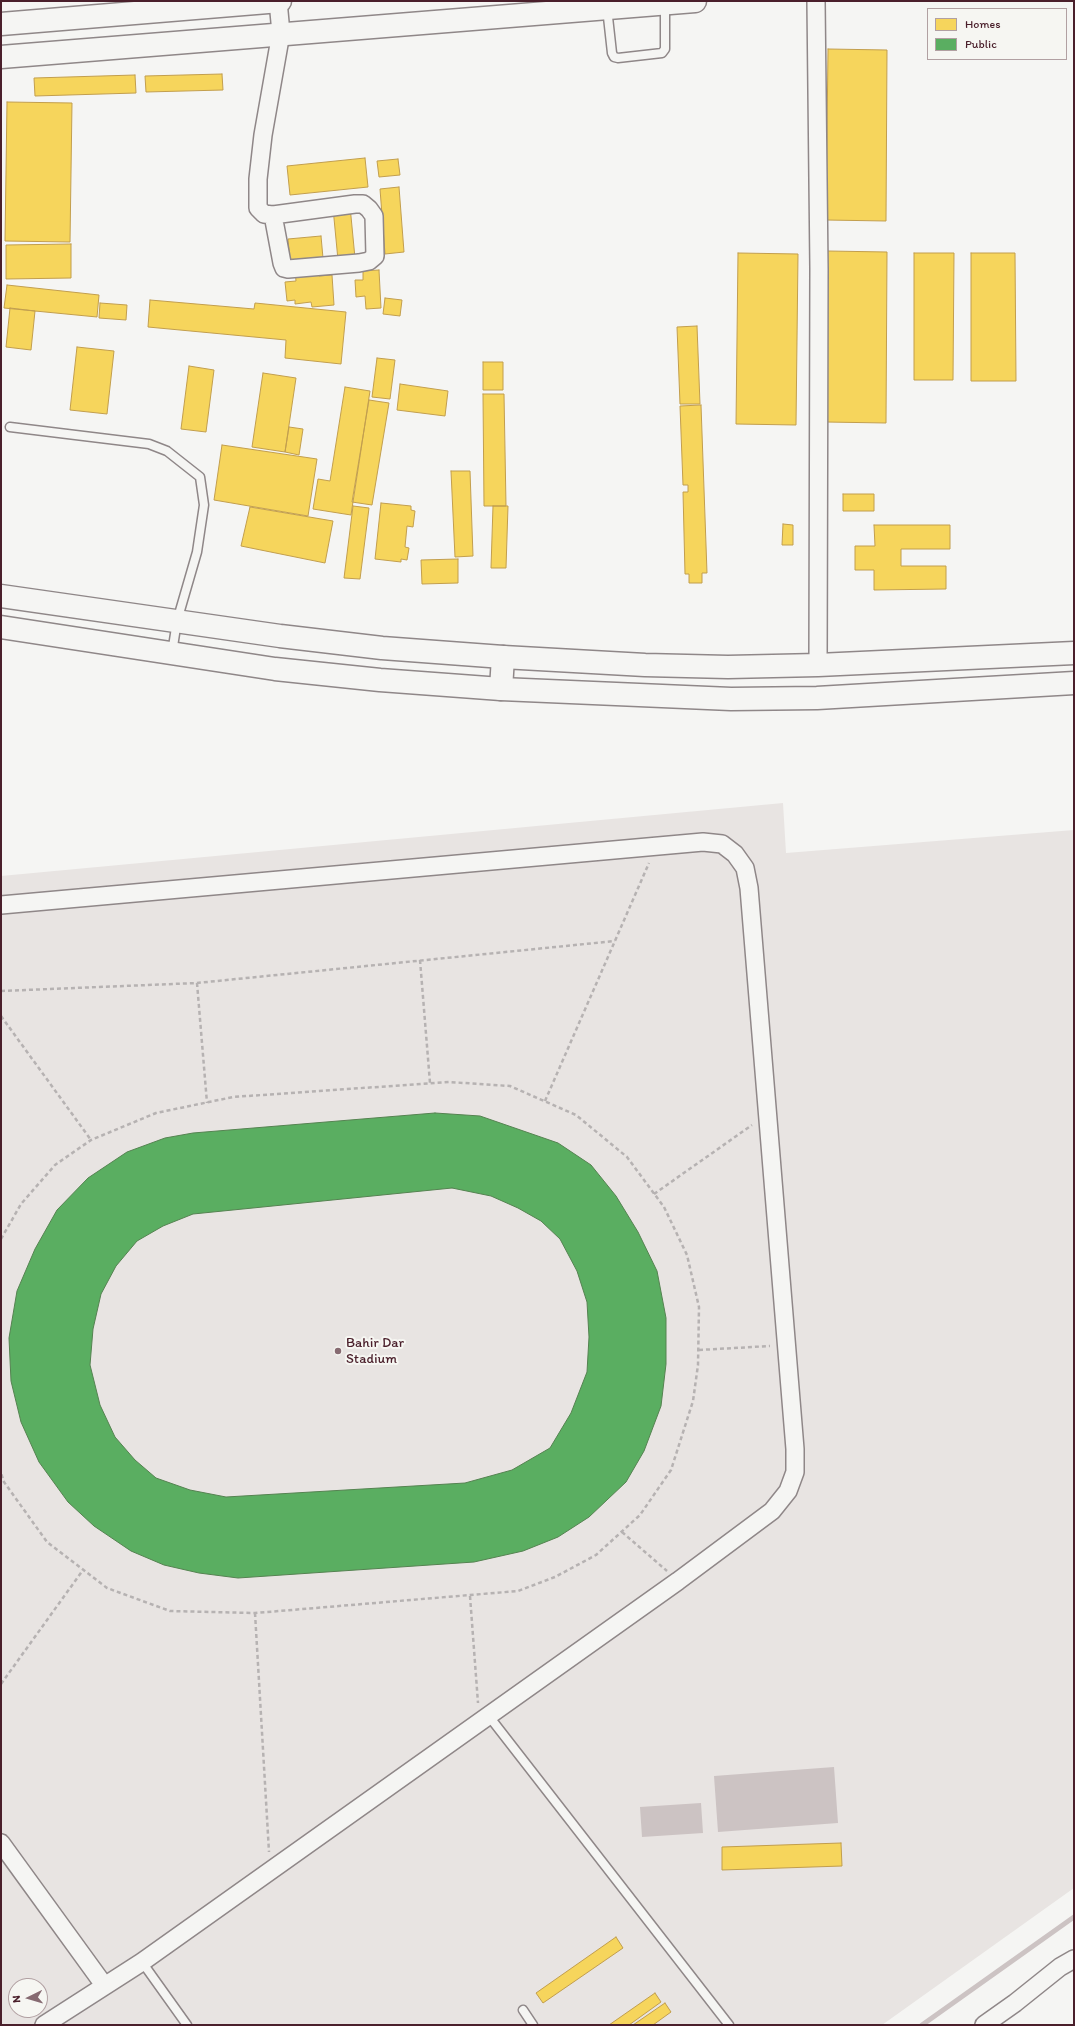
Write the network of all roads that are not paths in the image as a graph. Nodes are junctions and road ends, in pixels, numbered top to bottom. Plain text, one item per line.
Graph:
1 (279, 1) edge
2 (695, 1) edge
3 (816, 1) edge
4 (665, 4) junction
5 (607, 8) junction
6 (86, 16) junction
7 (1, 24) edge
8 (281, 33) junction
9 (89, 49) junction
10 (1, 57) edge
11 (1, 64) edge
12 (273, 214) junction
13 (10, 427) dead end
14 (1, 596) edge
15 (177, 621) junction
16 (1, 627) edge
17 (1074, 653) edge
18 (172, 654) junction
19 (503, 657) junction
20 (818, 665) junction
21 (1074, 683) edge
22 (501, 689) junction
23 (1, 905) edge
24 (484, 1718) junction
25 (1, 1843) edge
26 (1074, 1959) edge
27 (142, 1962) junction
28 (104, 1985) junction
29 (523, 2010) dead end
30 (44, 2025) edge
31 (187, 2025) edge
32 (533, 2025) edge
33 (729, 2025) edge
34 (984, 2025) edge

1 - 6 street
1 - 8 street
2 - 4 street
3 - 20 street
4 - 5 street
4 - 5 lane
5 - 8 street
6 - 7 street
6 - 9 street
8 - 9 street
8 - 12 street
9 - 10 street
10 - 11 street
12 - 12 street
13 - 15 lane
14 - 15 street
15 - 18 lane
15 - 19 street
16 - 18 street
17 - 20 street
18 - 22 street
19 - 20 street
19 - 22 street
21 - 22 street
23 - 24 street
24 - 27 street
24 - 33 lane
25 - 28 street
26 - 34 street
27 - 28 street
27 - 31 lane
28 - 30 street
29 - 32 lane

